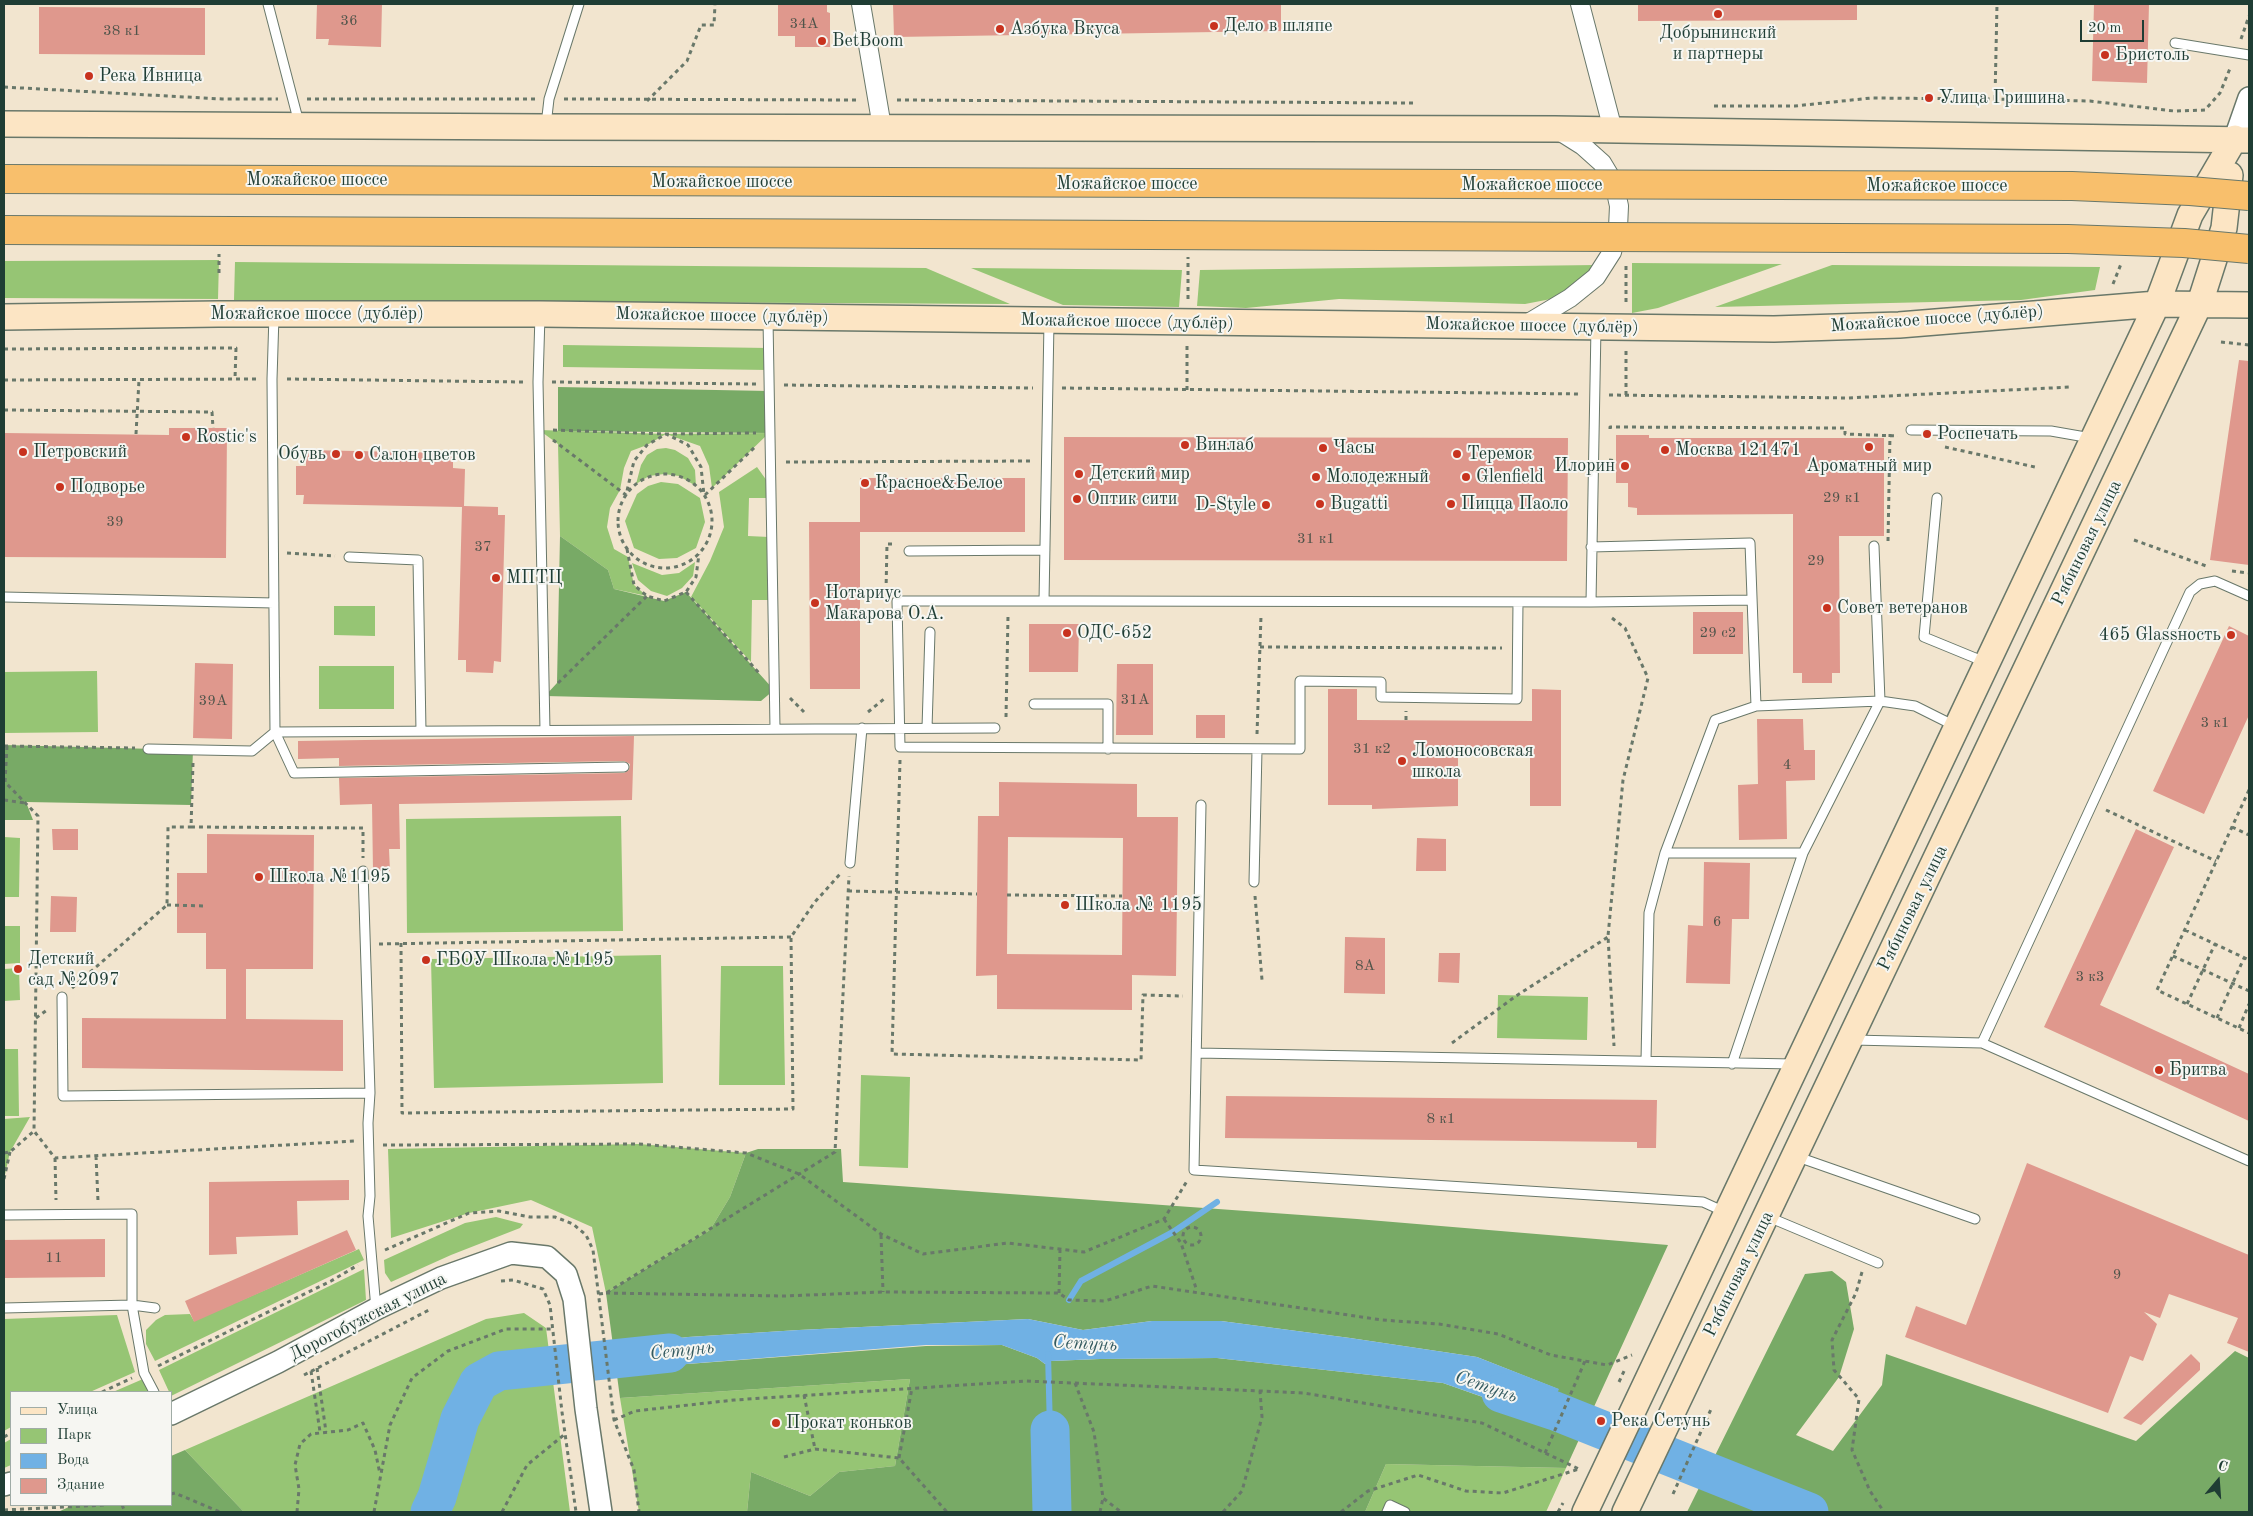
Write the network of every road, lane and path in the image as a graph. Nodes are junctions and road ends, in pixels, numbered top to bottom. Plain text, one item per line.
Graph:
1 (268, 4) edge
2 (579, 4) edge
3 (715, 4) edge
4 (861, 4) edge
5 (1580, 4) edge
6 (1997, 4) edge
7 (2175, 42) dead end
8 (2249, 55) edge
9 (4, 87) edge
10 (1995, 98) junction
11 (2249, 98) edge
12 (549, 99) junction
13 (292, 100) junction
14 (878, 100) junction
15 (646, 101) junction
16 (1418, 104) dead end
17 (1709, 106) dead end
18 (2205, 110) dead end
19 (4, 124) edge
20 (300, 125) junction
21 (882, 127) junction
22 (546, 128) junction
23 (1555, 129) junction
24 (1613, 130) junction
25 (2242, 139) edge
26 (4, 179) edge
27 (2249, 196) edge
28 (4, 230) edge
29 (2249, 248) edge
30 (2200, 303) junction
31 (2157, 304) junction
32 (2249, 305) edge
33 (274, 314) junction
34 (540, 314) junction
35 (768, 316) junction
36 (4, 317) edge
37 (1049, 321) junction
38 (1525, 325) junction
39 (1596, 327) junction
40 (2221, 342) dead end
41 (2249, 346) edge
42 (4, 349) edge
43 (236, 379) junction
44 (272, 379) junction
45 (4, 380) edge
46 (139, 380) junction
47 (538, 382) junction
48 (769, 385) junction
49 (785, 385) junction
50 (2071, 387) dead end
51 (1048, 388) junction
52 (785, 394) dead end
53 (1595, 395) junction
54 (1035, 397) dead end
55 (4, 410) edge
56 (137, 412) junction
57 (213, 428) dead end
58 (539, 430) junction
59 (1911, 430) dead end
60 (769, 433) junction
61 (136, 434) dead end
62 (666, 434) junction
63 (1890, 434) junction
64 (1610, 435) dead end
65 (1899, 436) dead end
66 (2094, 438) junction
67 (1938, 445) dead end
68 (1034, 451) dead end
69 (786, 452) dead end
70 (1609, 453) dead end
71 (1034, 460) junction
72 (1616, 461) dead end
73 (786, 462) junction
74 (2035, 467) dead end
75 (1033, 470) dead end
76 (786, 472) dead end
77 (626, 495) junction
78 (704, 496) junction
79 (1937, 498) dead end
80 (2134, 540) dead end
81 (1591, 546) junction
82 (1874, 546) joint
83 (908, 547) joint
84 (626, 548) junction
85 (1045, 550) junction
86 (699, 553) junction
87 (296, 554) dead end
88 (349, 557) joint
89 (2195, 562) dead end
90 (686, 592) junction
91 (886, 592) dead end
92 (647, 596) junction
93 (2249, 596) edge
94 (4, 597) edge
95 (1752, 600) junction
96 (1008, 601) junction
97 (1044, 601) junction
98 (1261, 601) junction
99 (1518, 602) junction
100 (1591, 602) junction
101 (274, 603) junction
102 (930, 632) dead end
103 (1260, 647) junction
104 (1518, 648) junction
105 (1988, 663) junction
106 (885, 689) dead end
107 (774, 690) junction
108 (786, 694) dead end
109 (544, 696) junction
110 (1880, 701) junction
111 (1034, 704) dead end
112 (1756, 706) junction
113 (813, 712) dead end
114 (861, 712) dead end
115 (1957, 727) junction
116 (775, 728) junction
117 (862, 728) junction
118 (899, 728) junction
119 (927, 728) junction
120 (996, 728) dead end
121 (545, 730) junction
122 (421, 731) junction
123 (275, 732) junction
124 (5, 746) edge
125 (148, 748) joint
126 (1006, 748) junction
127 (1108, 749) junction
128 (1257, 750) junction
129 (900, 765) dead end
130 (192, 766) dead end
131 (624, 767) dead end
132 (2249, 790) edge
133 (4, 800) edge
134 (2092, 804) junction
135 (1201, 805) dead end
136 (38, 816) junction
137 (191, 827) junction
138 (2232, 827) junction
139 (2249, 835) edge
140 (1665, 853) junction
141 (1804, 853) junction
142 (2216, 861) junction
143 (850, 863) junction
144 (363, 871) joint
145 (1254, 882) joint
146 (848, 891) junction
147 (895, 893) junction
148 (978, 894) dead end
149 (1007, 894) dead end
150 (1122, 896) dead end
151 (166, 906) junction
152 (206, 906) dead end
153 (2185, 930) junction
154 (1608, 936) junction
155 (791, 937) junction
156 (401, 943) junction
157 (367, 944) junction
158 (2215, 944) junction
159 (2173, 956) junction
160 (2244, 958) junction
161 (2249, 960) edge
162 (2203, 970) junction
163 (1262, 980) dead end
164 (2232, 983) junction
165 (2249, 991) edge
166 (62, 996) junction
167 (1199, 996) junction
168 (2187, 1004) junction
169 (2249, 1004) edge
170 (36, 1018) junction
171 (2217, 1018) junction
172 (2239, 1028) junction
173 (2249, 1032) edge
174 (1850, 1040) junction
175 (1982, 1043) junction
176 (1197, 1053) junction
177 (1430, 1058) junction
178 (1614, 1061) junction
179 (1646, 1062) junction
180 (1732, 1064) junction
181 (1797, 1064) junction
182 (370, 1093) junction
183 (34, 1131) junction
184 (370, 1145) junction
185 (10, 1152) junction
186 (4, 1153) edge
187 (96, 1156) junction
188 (1795, 1156) junction
189 (55, 1158) junction
190 (2249, 1161) edge
191 (1194, 1170) junction
192 (799, 1174) junction
193 (4, 1179) edge
194 (56, 1201) dead end
195 (98, 1202) dead end
196 (1727, 1213) junction
197 (4, 1215) edge
198 (1766, 1216) junction
199 (1164, 1219) junction
200 (1975, 1219) dead end
201 (882, 1234) junction
202 (1182, 1241) junction
203 (1060, 1250) junction
204 (370, 1258) junction
205 (1866, 1259) junction
206 (1878, 1263) dead end
207 (496, 1281) dead end
208 (1197, 1291) junction
209 (882, 1292) junction
210 (606, 1293) junction
211 (1059, 1293) junction
212 (599, 1294) junction
213 (132, 1305) junction
214 (433, 1307) dead end
215 (4, 1308) edge
216 (156, 1308) dead end
217 (376, 1309) junction
218 (553, 1328) junction
219 (1632, 1355) dead end
220 (1586, 1361) junction
221 (317, 1368) junction
222 (311, 1371) junction
223 (144, 1373) junction
224 (295, 1379) dead end
225 (1075, 1383) junction
226 (912, 1388) junction
227 (104, 1391) edge
228 (153, 1391) edge
229 (1260, 1391) junction
230 (804, 1395) junction
231 (1712, 1407) dead end
232 (172, 1414) edge
233 (614, 1420) junction
234 (320, 1432) junction
235 (326, 1432) junction
236 (565, 1434) junction
237 (815, 1449) junction
238 (1545, 1453) junction
239 (784, 1456) dead end
240 (899, 1458) junction
241 (381, 1477) junction
242 (172, 1494) edge
243 (1673, 1494) dead end
244 (1103, 1498) junction
245 (85, 1506) edge
246 (4, 1510) edge
247 (220, 1512) edge
248 (297, 1512) edge
249 (374, 1512) edge
250 (502, 1512) edge
251 (576, 1512) edge
252 (601, 1512) edge
253 (639, 1512) edge
254 (947, 1512) edge
255 (1100, 1512) edge
256 (1121, 1512) edge
257 (1224, 1512) edge
258 (1340, 1512) edge
259 (1387, 1512) edge
260 (1405, 1512) edge
261 (1585, 1512) edge
262 (1625, 1512) edge
263 (1884, 1512) edge

1 - 13 lane
2 - 12 lane
3 - 15 path
4 - 14 street
5 - 24 street
6 - 10 path
7 - 8 lane
9 - 13 path
10 - 17 path
10 - 18 path
11 - 25 street
12 - 13 path
12 - 15 path
12 - 22 lane
13 - 20 lane
14 - 15 path
14 - 16 path
14 - 21 street
19 - 20 main road
20 - 22 main road
21 - 22 main road
21 - 23 main road
23 - 24 main road
23 - 38 street
24 - 25 main road
25 - 30 main road, Рябиновая улица
25 - 31 main road, Рябиновая улица
26 - 27 main road, Можайское шоссе, bridge
28 - 29 main road, bridge
30 - 31 main road, Можайское шоссе (дублёр)
30 - 32 main road, Можайское шоссе (дублёр)
30 - 174 main road, Рябиновая улица
31 - 39 main road, Можайское шоссе (дублёр)
31 - 66 main road, Рябиновая улица
33 - 34 main road, Можайское шоссе (дублёр)
33 - 36 main road, Можайское шоссе (дублёр)
33 - 44 lane
34 - 35 main road, Можайское шоссе (дублёр)
34 - 47 lane
35 - 37 main road, Можайское шоссе (дублёр)
35 - 48 lane
37 - 38 main road, Можайское шоссе (дублёр)
37 - 51 lane
38 - 39 main road, Можайское шоссе (дублёр)
39 - 53 lane
40 - 41 path
42 - 43 path
43 - 44 path
43 - 46 path
44 - 47 path
44 - 101 lane
45 - 46 path
46 - 56 path
47 - 48 path
47 - 58 lane
48 - 49 path
48 - 60 lane
49 - 52 path
49 - 54 path
50 - 53 path
51 - 53 path
51 - 85 lane
53 - 81 lane
55 - 56 path
56 - 57 path
56 - 61 path
58 - 62 path
58 - 77 path
58 - 109 lane
59 - 66 lane
60 - 62 path
60 - 78 path
60 - 107 lane
62 - 77 path
62 - 78 path
63 - 64 path
63 - 65 path
63 - 82 path
66 - 105 main road, Рябиновая улица
67 - 74 path
68 - 71 path
69 - 73 path
70 - 72 path
71 - 73 path
71 - 75 path
73 - 76 path
77 - 78 path
77 - 84 path
78 - 86 path
79 - 105 lane
80 - 89 path
81 - 95 lane
81 - 100 lane
82 - 110 lane
83 - 85 lane
83 - 91 path
84 - 86 path
84 - 92 path
85 - 97 lane
86 - 90 path
87 - 88 path
88 - 122 lane
90 - 92 path
90 - 107 path
92 - 109 path
93 - 134 lane
94 - 101 lane
95 - 100 lane
95 - 112 lane
96 - 97 lane
96 - 118 lane
96 - 126 path
97 - 98 lane
98 - 99 lane
98 - 103 path
99 - 100 lane
99 - 104 lane
100 - 154 path
101 - 123 lane
102 - 119 lane
103 - 104 path
103 - 128 path
104 - 128 lane
105 - 115 main road, Рябиновая улица
106 - 114 path
107 - 116 lane
108 - 113 path
109 - 121 lane
110 - 112 lane
110 - 115 lane
110 - 141 lane
111 - 127 lane
112 - 140 lane
115 - 181 main road, Рябиновая улица
116 - 117 lane
116 - 121 lane
117 - 118 lane
117 - 143 lane
118 - 119 lane
118 - 126 lane
119 - 120 lane
121 - 122 lane
122 - 123 lane
123 - 125 lane
123 - 131 lane
124 - 125 path
124 - 136 path
126 - 127 lane
127 - 128 lane
128 - 145 lane
129 - 147 path
130 - 137 path
132 - 138 path
133 - 136 path
134 - 142 path
134 - 175 lane
135 - 167 lane
136 - 170 path
137 - 144 path
137 - 151 path
138 - 139 path
138 - 142 path
140 - 141 lane
140 - 179 lane
141 - 180 lane
142 - 153 path
143 - 146 path
143 - 155 path
144 - 157 lane
145 - 163 path
146 - 147 path
146 - 192 path
147 - 148 path
147 - 167 path
149 - 150 path
151 - 152 path
151 - 166 path
153 - 158 path
153 - 159 path
154 - 177 path
154 - 178 path
155 - 156 path
155 - 156 path
156 - 157 path
157 - 182 lane
158 - 160 path
158 - 162 path
159 - 162 path
159 - 168 path
160 - 161 path
160 - 164 path
162 - 164 path
162 - 168 path
164 - 165 path
164 - 171 path
166 - 170 path
166 - 182 lane
167 - 176 lane
168 - 171 path
169 - 172 path
170 - 183 path
171 - 172 path
172 - 173 path
174 - 175 lane
174 - 188 main road, Рябиновая улица
175 - 190 lane
176 - 177 lane
176 - 191 lane
177 - 178 lane
178 - 179 lane
179 - 180 lane
180 - 181 lane
181 - 196 main road, Рябиновая улица
182 - 184 lane
183 - 185 path
183 - 189 path
184 - 187 path
184 - 192 path
184 - 204 lane
185 - 186 path
185 - 193 path
187 - 189 path
187 - 195 path
188 - 198 main road, Рябиновая улица
188 - 200 lane
189 - 194 path
191 - 196 lane
191 - 199 path
192 - 201 path
192 - 210 path
196 - 261 main road, Рябиновая улица
197 - 213 lane
198 - 205 lane
198 - 262 main road, Рябиновая улица
199 - 202 path
199 - 203 path
201 - 203 path
201 - 209 path
202 - 202 path
202 - 208 path
203 - 211 path
204 - 212 path
204 - 217 lane
204 - 223 path
205 - 206 lane
205 - 263 path
207 - 218 path
208 - 211 path
208 - 220 path
209 - 210 path
209 - 211 path
210 - 212 path
212 - 233 path
213 - 215 lane
213 - 216 lane
213 - 223 lane
214 - 221 path
217 - 232 street, Дорогобужская улица
217 - 252 street, Дорогобужская улица
218 - 236 path
218 - 241 path
219 - 220 path
220 - 238 path
221 - 222 path
221 - 235 path
222 - 224 path
222 - 234 path
223 - 227 path
223 - 228 lane
225 - 226 path
225 - 229 path
225 - 244 path
226 - 230 path
226 - 240 path
229 - 238 path
229 - 257 path
230 - 233 path
230 - 237 path
231 - 243 path
233 - 253 path
234 - 235 path
234 - 248 path
235 - 241 path
236 - 250 path
236 - 251 path
237 - 239 path
237 - 240 path
238 - 258 path
240 - 254 path
241 - 249 path
242 - 247 path
244 - 255 path
244 - 256 path
245 - 246 path
259 - 260 lane

